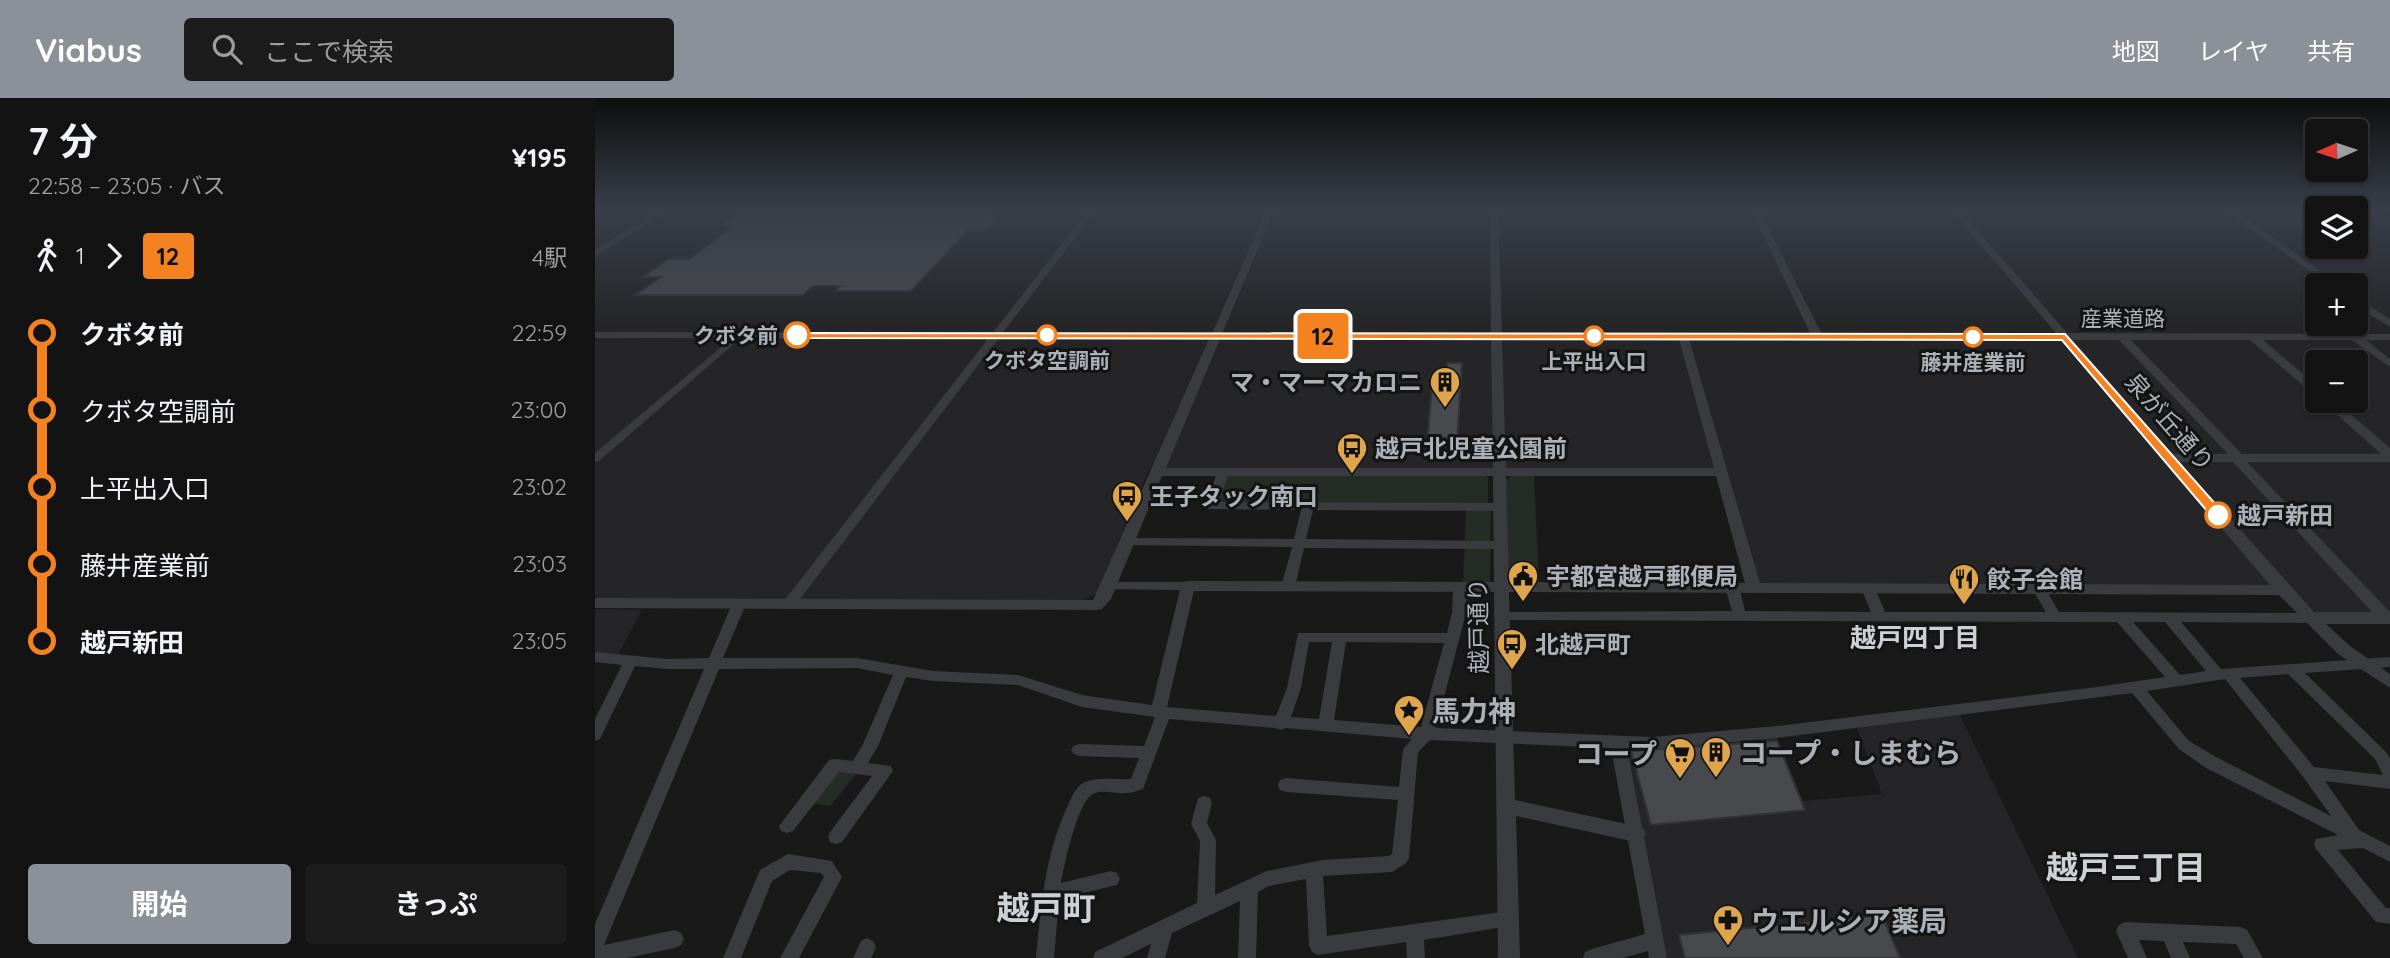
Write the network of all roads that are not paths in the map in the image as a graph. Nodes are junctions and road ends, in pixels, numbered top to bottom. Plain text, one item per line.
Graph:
1 (1062, 249) edge
2 (1254, 249) edge
3 (1495, 249) edge
4 (1775, 249) edge
5 (1989, 249) edge
6 (2284, 249) edge
7 (2318, 273) edge
8 (2368, 309) edge
9 (2390, 324) edge
10 (595, 335) edge
11 (739, 335) junction
12 (996, 335) junction
13 (1216, 336) junction
14 (1497, 336) junction
15 (1683, 336) junction
16 (1817, 336) junction
17 (2065, 337) junction
18 (2122, 337) junction
19 (2355, 337) junction
20 (2390, 337) edge
21 (2254, 338) junction
22 (2390, 364) edge
23 (2305, 382) edge
24 (2341, 413) edge
25 (2390, 456) edge
26 (2169, 458) junction
27 (2238, 458) junction
28 (595, 459) edge
29 (1223, 471) junction
30 (1157, 472) junction
31 (1499, 472) junction
32 (1722, 472) junction
33 (1308, 506) junction
34 (1500, 507) junction
35 (1127, 542) junction
36 (1300, 544) junction
37 (1500, 545) junction
38 (1108, 586) junction
39 (1188, 586) junction
40 (1288, 587) junction
41 (1732, 587) junction
42 (1754, 587) junction
43 (1460, 588) junction
44 (1501, 588) junction
45 (1868, 588) junction
46 (2039, 589) junction
47 (2282, 590) junction
48 (595, 603) edge
49 (739, 604) junction
50 (789, 604) junction
51 (1501, 615) junction
52 (1740, 616) junction
53 (1879, 617) junction
54 (2055, 617) junction
55 (2121, 618) junction
56 (2169, 618) junction
57 (2309, 618) junction
58 (2388, 618) edge
59 (1340, 638) junction
60 (1453, 638) junction
61 (595, 657) edge
62 (629, 662) junction
63 (2390, 662) edge
64 (713, 664) junction
65 (2364, 664) junction
66 (2292, 669) junction
67 (902, 670) junction
68 (2223, 674) junction
69 (2177, 681) junction
70 (2390, 682) edge
71 (2136, 687) junction
72 (601, 710) edge
73 (1161, 713) junction
74 (1281, 724) junction
75 (1325, 727) junction
76 (1427, 734) junction
77 (595, 735) edge
78 (1505, 737) junction
79 (1618, 744) junction
80 (1079, 750) dead end
81 (1149, 752) junction
82 (857, 768) junction
83 (2390, 772) edge
84 (2309, 773) junction
85 (2390, 782) edge
86 (1286, 785) dead end
87 (1407, 794) junction
88 (1204, 803) dead end
89 (1507, 806) junction
90 (787, 826) dead end
91 (1636, 834) junction
92 (836, 837) dead end
93 (2358, 838) junction
94 (2390, 854) edge
95 (1314, 870) junction
96 (1111, 879) dead end
97 (1249, 888) junction
98 (1051, 893) junction
99 (1206, 908) junction
100 (2390, 916) edge
101 (1509, 919) junction
102 (1164, 928) junction
103 (1415, 933) junction
104 (2169, 933) junction
105 (675, 939) dead end
106 (595, 945) edge
107 (1657, 949) edge
108 (595, 956) edge
109 (732, 958) edge
110 (789, 958) edge
111 (1045, 958) edge
112 (1103, 958) edge
113 (1156, 958) edge
114 (1247, 958) edge
115 (1416, 958) edge
116 (1509, 958) edge
117 (1592, 958) edge
118 (2138, 958) edge
119 (2181, 958) edge
120 (2254, 958) edge

1 - 12 street
2 - 13 street
3 - 14 street, 越戸通り
4 - 16 street
5 - 17 street, 泉が丘通り
6 - 7 street
8 - 9 street
10 - 11 street, 産業道路
11 - 12 street, 産業道路
11 - 28 street
12 - 13 street, 産業道路
12 - 50 street
13 - 14 street, 産業道路
13 - 30 street
14 - 15 street, 産業道路
14 - 31 street, 越戸通り
15 - 16 street, 産業道路
15 - 32 street
16 - 17 street, 産業道路
17 - 18 street, 産業道路
17 - 26 street, 泉が丘通り
18 - 21 street, 産業道路
18 - 27 street
19 - 20 street, 産業道路
19 - 21 street, 産業道路
19 - 22 street
21 - 23 street
24 - 25 street
25 - 27 street
26 - 27 street
26 - 47 street, 泉が丘通り
27 - 58 street
29 - 30 street
29 - 31 street
29 - 33 street
30 - 35 street
31 - 32 street
31 - 34 street, 越戸通り
32 - 42 street
33 - 34 street
33 - 36 street
34 - 37 street, 越戸通り
35 - 36 street
35 - 38 street
36 - 37 street
36 - 40 street
37 - 44 street, 越戸通り
38 - 39 street
38 - 50 street
39 - 40 street
39 - 73 street
40 - 43 street
41 - 42 street
41 - 44 street
41 - 52 street
42 - 45 street
43 - 44 street
43 - 60 street
44 - 51 street, 越戸通り
45 - 46 street
45 - 53 street
46 - 47 street
46 - 54 street
47 - 57 street, 泉が丘通り
48 - 49 street
49 - 50 street
49 - 64 street
51 - 52 street
51 - 78 street, 越戸通り
52 - 53 street
53 - 54 street
54 - 55 street
55 - 56 street
55 - 69 street
56 - 57 street
56 - 68 street
57 - 58 street
57 - 65 street, 泉が丘通り
59 - 60 street
59 - 74 street
59 - 75 street
60 - 76 street
61 - 62 street
62 - 64 street
62 - 72 street
63 - 65 street
64 - 67 street
64 - 106 street
65 - 66 street
65 - 70 street, 泉が丘通り
66 - 68 street
66 - 83 street
67 - 73 street
67 - 82 street
68 - 69 street
68 - 84 street
69 - 71 street
71 - 79 street
71 - 93 street
72 - 77 street
73 - 74 street
73 - 81 street
74 - 75 street
75 - 76 street
76 - 78 street
76 - 87 street
78 - 79 street
78 - 89 street, 越戸通り
79 - 91 street
80 - 81 street
81 - 98 street
82 - 90 street
82 - 92 street
84 - 85 street
84 - 93 street
86 - 87 street
87 - 95 street
88 - 99 street
89 - 91 street
89 - 101 street, 越戸通り
91 - 107 street
93 - 94 street
93 - 100 street
95 - 97 street
95 - 103 street
96 - 98 street
97 - 99 street
97 - 114 street
98 - 111 street
99 - 102 street
101 - 103 street
101 - 116 street, 越戸通り
102 - 112 street
102 - 113 street
103 - 115 street
104 - 118 street
104 - 119 street
104 - 120 street
105 - 108 street
107 - 117 street
109 - 110 street

